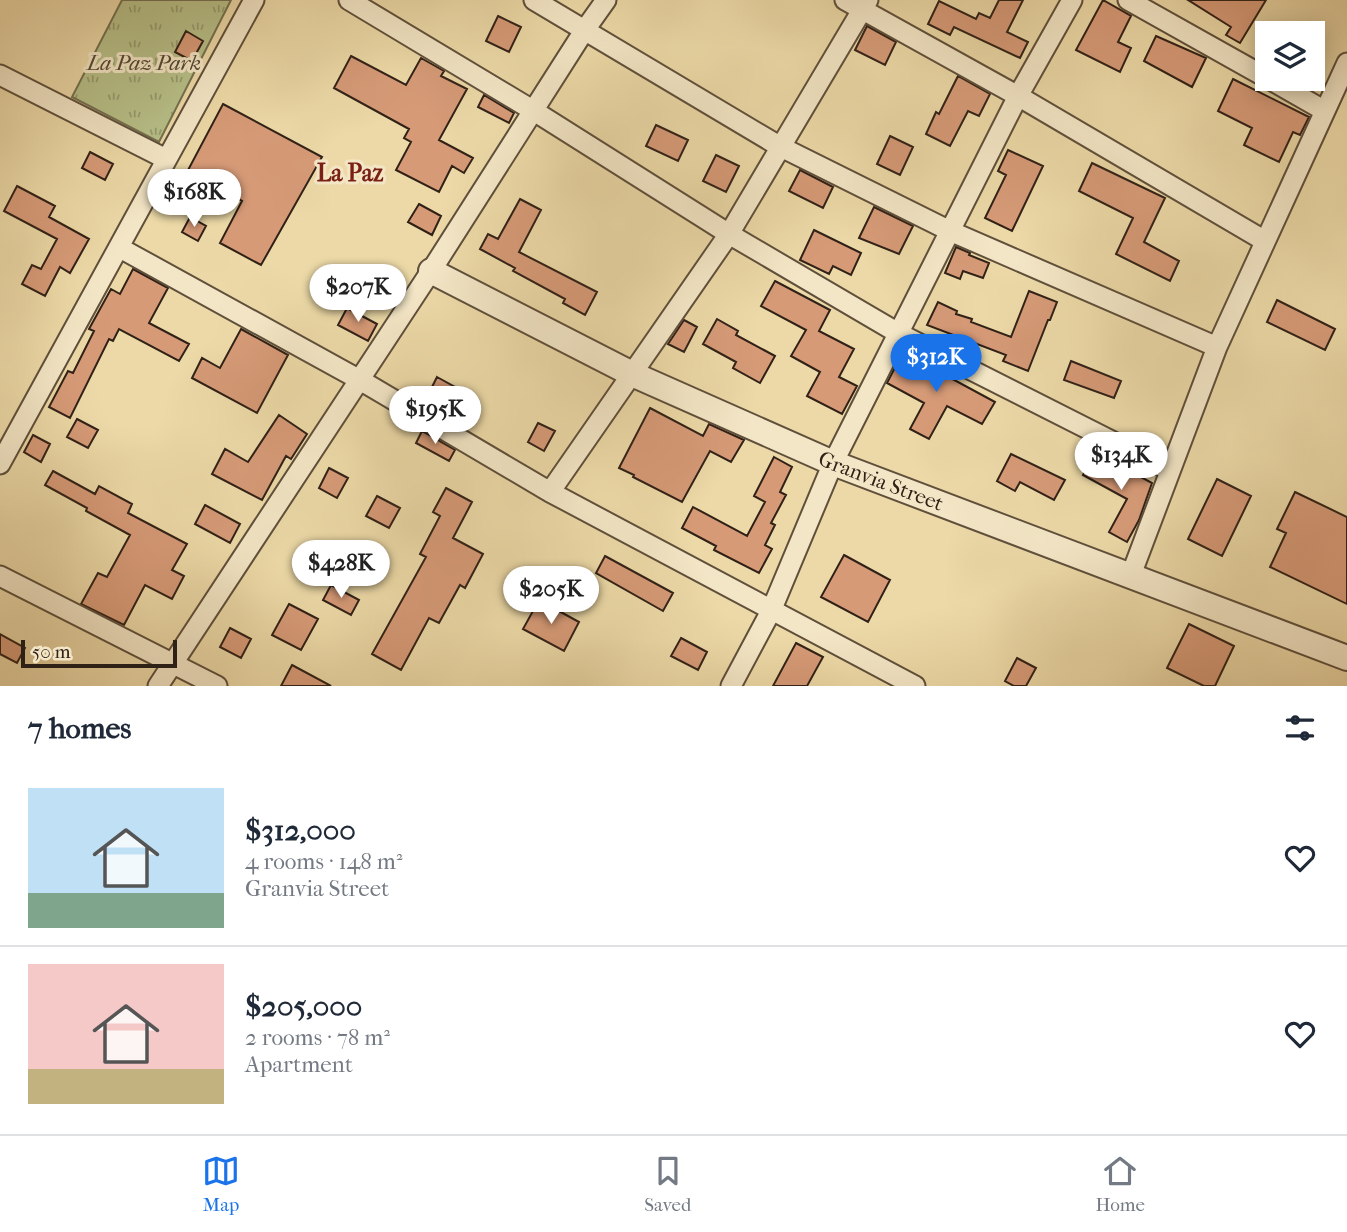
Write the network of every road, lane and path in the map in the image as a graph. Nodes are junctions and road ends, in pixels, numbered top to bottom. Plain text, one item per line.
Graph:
1 (254, 0) edge
2 (349, 0) edge
3 (534, 0) edge
4 (606, 0) edge
5 (1072, 0) edge
6 (1128, 0) edge
7 (858, 3) edge
8 (584, 31) junction
9 (1347, 63) edge
10 (1255, 71) edge
11 (0, 75) edge
12 (1290, 91) edge
13 (1018, 96) junction
14 (534, 111) junction
15 (1325, 111) junction
16 (779, 146) junction
17 (166, 159) junction
18 (950, 231) junction
19 (729, 234) junction
20 (1265, 241) junction
21 (120, 248) junction
22 (431, 271) junction
23 (898, 333) junction
24 (1217, 347) junction
25 (632, 374) junction
26 (360, 380) junction
27 (833, 463) junction
28 (0, 464) edge
29 (1169, 470) junction
30 (551, 492) junction
31 (1130, 575) junction
32 (0, 576) edge
33 (771, 611) junction
34 (1347, 658) edge
35 (173, 663) junction
36 (158, 686) edge
37 (217, 686) edge
38 (731, 686) edge
39 (915, 686) edge

1 - 17 street
2 - 14 street
3 - 8 street
4 - 8 street
5 - 13 street
6 - 10 street
7 - 13 street
7 - 16 street
8 - 14 street
8 - 16 street
9 - 15 street
11 - 17 street
12 - 15 street
13 - 18 street
13 - 20 street
14 - 19 street
14 - 22 street
15 - 20 street
16 - 18 street
16 - 19 street
17 - 21 street
18 - 23 street
18 - 24 street
19 - 23 street
19 - 25 street
20 - 24 street
21 - 26 street
21 - 28 street
22 - 25 street, Granvia Street
22 - 26 street
23 - 27 street
23 - 29 street
24 - 29 street
25 - 27 street, Granvia Street
25 - 30 street
26 - 30 street
26 - 35 street
27 - 31 street, Granvia Street
27 - 33 street
29 - 31 street
30 - 33 street
31 - 34 street, Granvia Street
32 - 35 street
33 - 38 street
33 - 39 street
35 - 36 street
35 - 37 street

